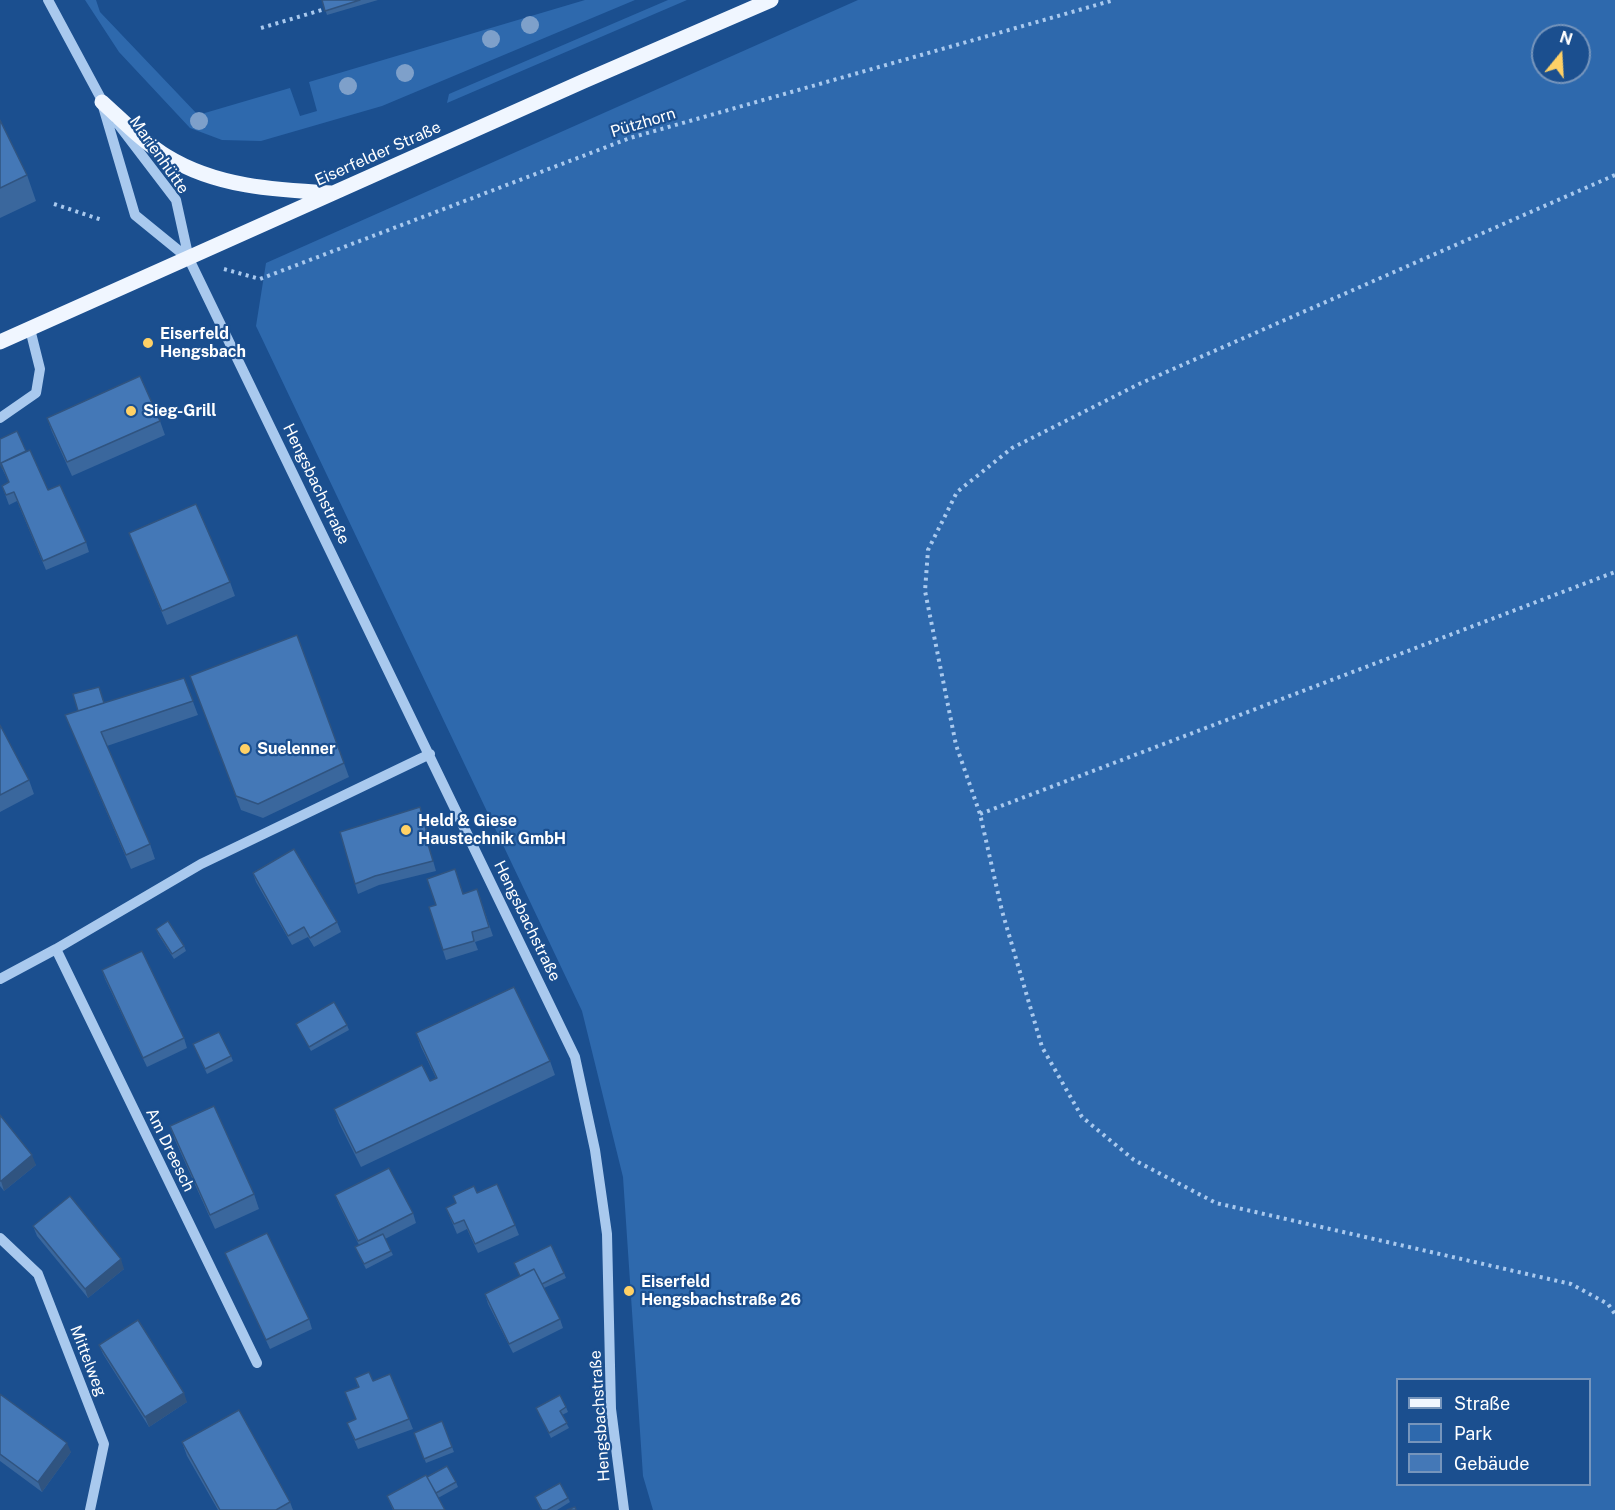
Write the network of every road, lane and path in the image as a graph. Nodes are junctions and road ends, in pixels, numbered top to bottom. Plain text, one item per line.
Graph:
1 (48, 0) edge
2 (771, 0) edge
3 (1114, 0) edge
4 (325, 9) edge
5 (261, 27) dead end
6 (102, 102) junction
7 (1615, 175) edge
8 (335, 193) junction
9 (54, 204) dead end
10 (102, 220) dead end
11 (189, 259) junction
12 (30, 329) junction
13 (0, 342) edge
14 (0, 418) edge
15 (1615, 572) edge
16 (430, 754) junction
17 (980, 814) junction
18 (56, 949) junction
19 (0, 979) edge
20 (0, 1238) edge
21 (1615, 1314) edge
22 (257, 1363) dead end
23 (90, 1510) edge
24 (624, 1510) edge

1 - 6 street, Marienhütte
2 - 8 main road, Eiserfelder Straße
3 - 11 path, Pützhorn
4 - 5 path
6 - 8 main road
6 - 11 street, Marienhütte
6 - 11 street, Marienhütte
7 - 17 path
8 - 11 main road, Eiserfelder Straße
9 - 10 path
11 - 12 main road, Eiserfelder Straße
11 - 16 street, Hengsbachstraße
12 - 13 main road, Eiserfelder Straße
12 - 14 street
15 - 17 path
16 - 18 street
16 - 24 street, Hengsbachstraße
17 - 21 path
18 - 19 street
18 - 22 street, Am Dreesch
20 - 23 street, Mittelweg

